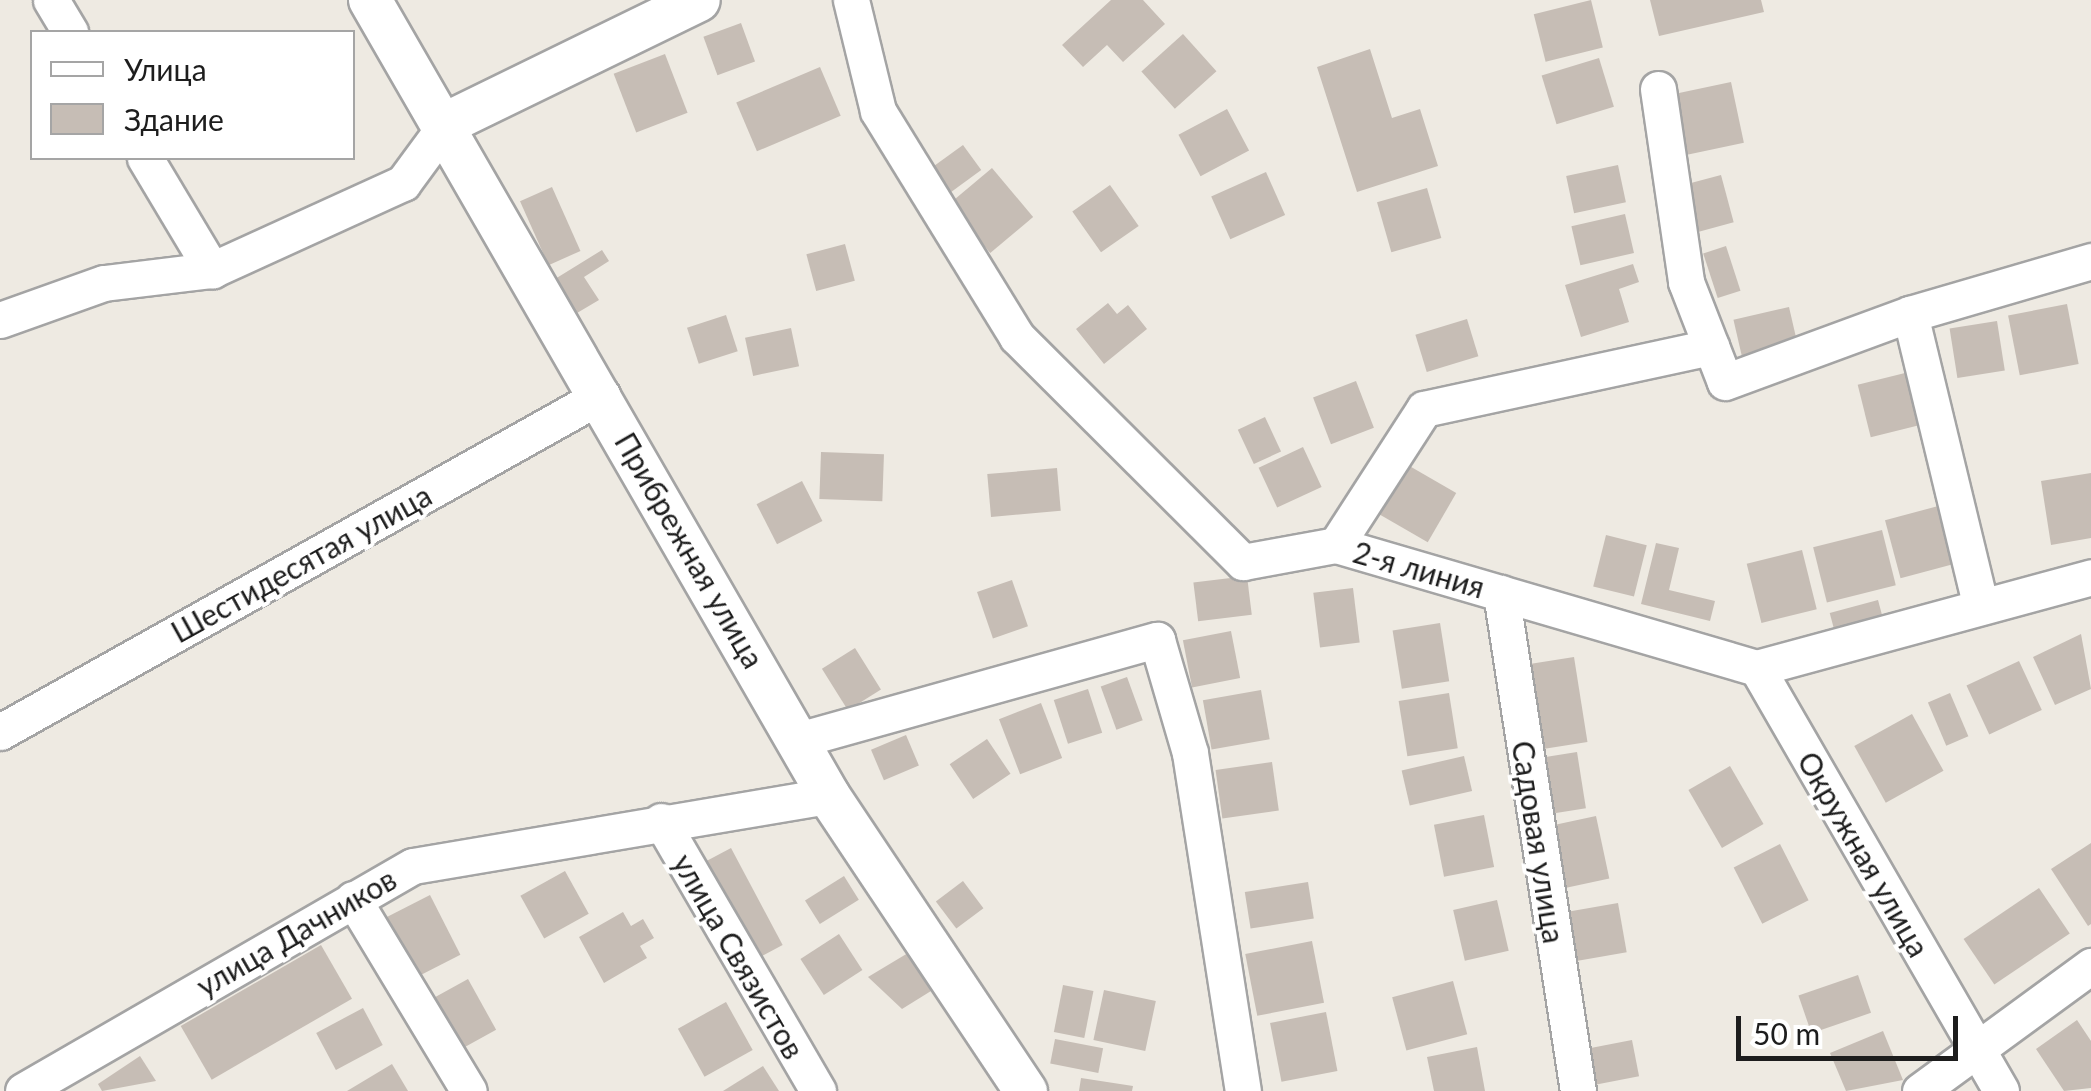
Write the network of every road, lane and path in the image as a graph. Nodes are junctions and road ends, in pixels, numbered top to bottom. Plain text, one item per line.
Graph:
1 (51, 0) edge
2 (370, 0) edge
3 (688, 0) edge
4 (699, 0) edge
5 (851, 0) edge
6 (69, 30) edge
7 (1658, 90) dead end
8 (448, 123) junction
9 (146, 160) edge
10 (2091, 262) edge
11 (212, 270) junction
12 (1910, 314) junction
13 (0, 320) edge
14 (1711, 346) junction
15 (602, 395) junction
16 (1336, 545) junction
17 (2091, 577) edge
18 (1501, 593) junction
19 (1981, 607) junction
20 (1757, 668) junction
21 (0, 732) edge
22 (798, 740) junction
23 (829, 796) junction
24 (660, 821) junction
25 (353, 899) junction
26 (2091, 966) edge
27 (1975, 1047) junction
28 (69, 1079) edge
29 (23, 1091) edge
30 (469, 1091) edge
31 (818, 1091) edge
32 (1026, 1091) edge
33 (1243, 1091) edge
34 (1578, 1091) edge
35 (1920, 1091) edge
36 (2001, 1091) edge

1 - 6 street
2 - 8 street, Прибрежная улица
3 - 8 street
4 - 8 street
5 - 16 street, 2-я линия
7 - 14 street
8 - 11 street
8 - 15 street, Прибрежная улица
9 - 11 street
10 - 12 street
11 - 13 street
12 - 14 street
12 - 19 street
14 - 16 street
15 - 21 street, Шестидесятая улица
15 - 22 street, Прибрежная улица
16 - 18 street, 2-я линия
17 - 19 street
18 - 20 street, 2-я линия
18 - 34 street, Садовая улица
19 - 20 street
20 - 27 street, Окружная улица
22 - 23 street, Прибрежная улица
22 - 33 street
23 - 24 street, улица Дачников
23 - 32 street, Прибрежная улица
24 - 25 street, улица Дачников
24 - 31 street, улица Связистов
25 - 28 street, улица Дачников
25 - 30 street
26 - 27 street
27 - 35 street
27 - 36 street, Окружная улица
28 - 29 street, улица Дачников

